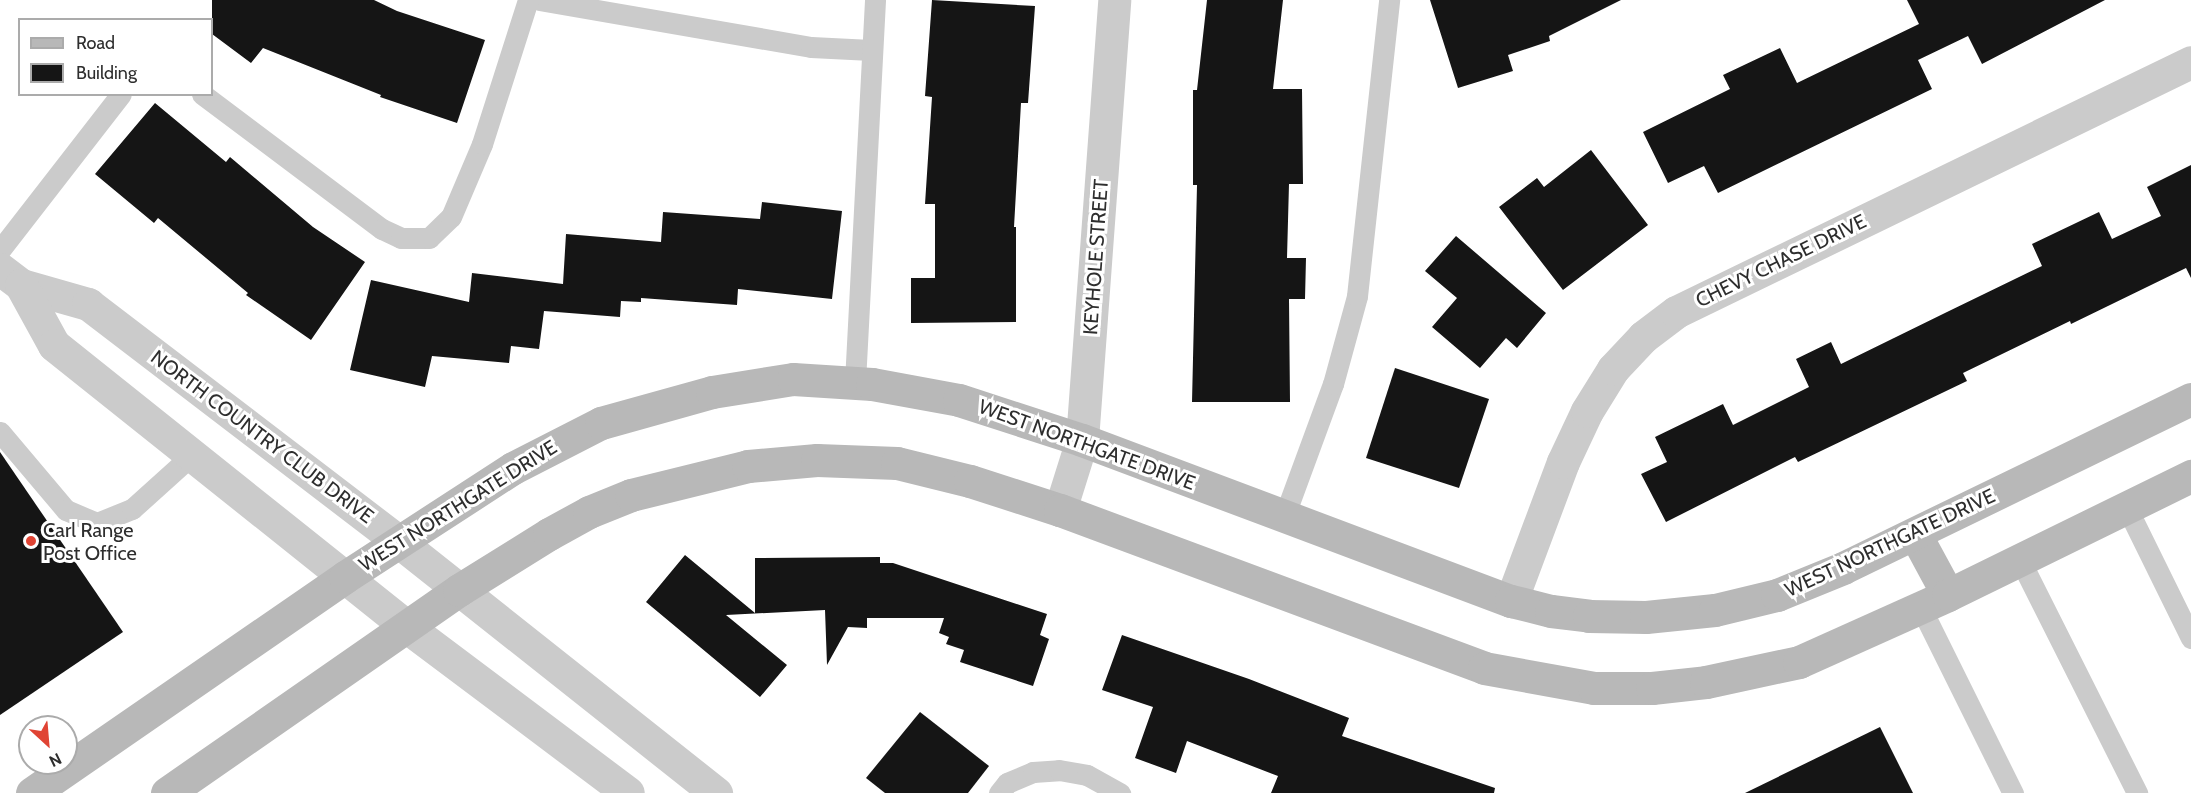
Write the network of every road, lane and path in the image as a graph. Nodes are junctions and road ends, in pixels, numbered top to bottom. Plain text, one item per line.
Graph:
1 (528, 0) edge
2 (539, 0) edge
3 (875, 0) edge
4 (1114, 0) edge
5 (1389, 0) edge
6 (871, 50) junction
7 (2191, 62) edge
8 (119, 96) edge
9 (205, 96) edge
10 (0, 250) edge
11 (10, 277) edge
12 (855, 382) junction
13 (2191, 399) edge
14 (0, 432) edge
15 (1082, 440) junction
16 (192, 455) junction
17 (2191, 477) edge
18 (2127, 508) junction
19 (1060, 510) junction
20 (1284, 517) junction
21 (1915, 534) junction
22 (398, 542) junction
23 (2020, 560) junction
24 (345, 578) junction
25 (459, 590) junction
26 (1511, 601) junction
27 (1934, 602) junction
28 (407, 627) junction
29 (2191, 638) edge
30 (32, 793) edge
31 (167, 793) edge
32 (628, 793) edge
33 (716, 793) edge
34 (999, 793) edge
35 (1120, 793) edge
36 (2013, 793) edge
37 (2137, 793) edge

1 - 9 lane
2 - 6 lane
3 - 6 lane
4 - 15 street, KEYHOLE STREET
5 - 20 lane
6 - 12 lane
7 - 26 street, CHEVY CHASE DRIVE
8 - 10 lane
11 - 16 street, NORTH COUNTRY CLUB DRIVE
11 - 22 street, NORTH COUNTRY CLUB DRIVE
12 - 15 main road, WEST NORTHGATE DRIVE
12 - 22 main road, WEST NORTHGATE DRIVE
13 - 21 main road, WEST NORTHGATE DRIVE
14 - 16 lane
15 - 19 street, KEYHOLE STREET
15 - 20 main road, WEST NORTHGATE DRIVE
16 - 24 street, NORTH COUNTRY CLUB DRIVE
17 - 18 main road
18 - 23 main road
18 - 29 lane
19 - 25 main road
19 - 27 main road
20 - 26 main road, WEST NORTHGATE DRIVE
21 - 26 main road, WEST NORTHGATE DRIVE
21 - 27 main road
22 - 24 main road, WEST NORTHGATE DRIVE
22 - 25 street, NORTH COUNTRY CLUB DRIVE
23 - 27 main road
23 - 37 lane
24 - 28 street, NORTH COUNTRY CLUB DRIVE
24 - 30 main road, WEST NORTHGATE DRIVE
25 - 28 main road
25 - 33 street, NORTH COUNTRY CLUB DRIVE
27 - 36 lane
28 - 31 main road
28 - 32 street, NORTH COUNTRY CLUB DRIVE
34 - 35 lane

